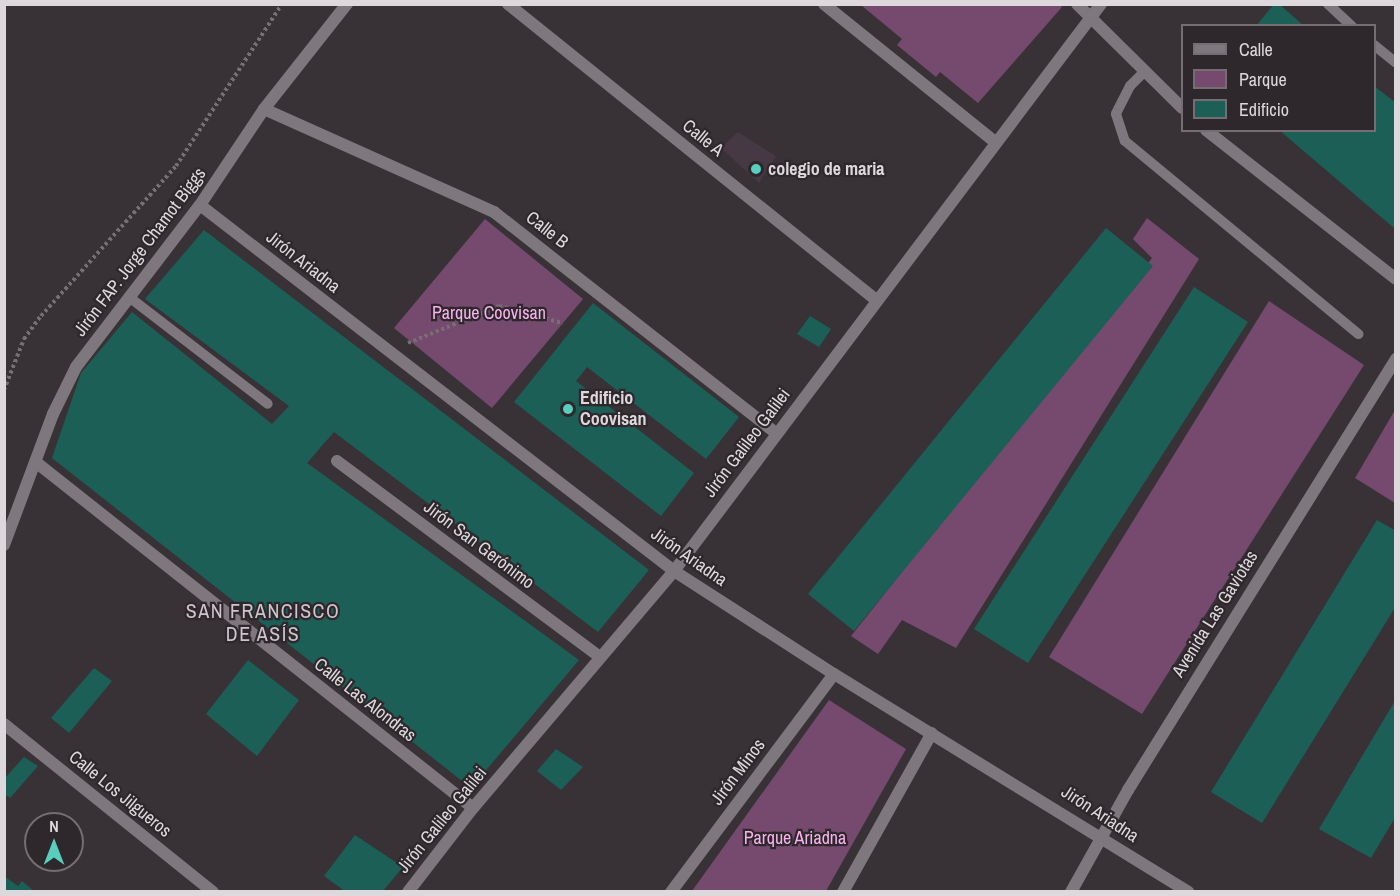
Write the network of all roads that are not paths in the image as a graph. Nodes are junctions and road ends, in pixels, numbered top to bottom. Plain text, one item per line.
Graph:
1 (346, 4) edge
2 (508, 4) edge
3 (824, 4) edge
4 (1077, 4) edge
5 (1101, 4) edge
6 (1328, 4) edge
7 (1090, 18) junction
8 (1350, 24) edge
9 (1376, 47) edge
10 (1395, 63) edge
11 (1145, 71) junction
12 (1181, 107) edge
13 (264, 109) junction
14 (1209, 132) edge
15 (996, 142) junction
16 (200, 205) junction
17 (1395, 279) edge
18 (129, 297) junction
19 (876, 300) junction
20 (1358, 334) dead end
21 (1395, 359) edge
22 (268, 404) dead end
23 (776, 434) junction
24 (337, 460) dead end
25 (37, 463) junction
26 (4, 545) edge
27 (674, 571) junction
28 (600, 657) junction
29 (834, 674) junction
30 (4, 724) edge
31 (932, 733) junction
32 (473, 808) junction
33 (1103, 836) junction
34 (213, 891) edge
35 (408, 891) edge
36 (671, 891) edge
37 (843, 891) edge
38 (1071, 891) edge
39 (1188, 891) edge

1 - 13 street, Jirón FAP. Jorge Chamot Biggs
2 - 19 street, Calle A
3 - 15 street
4 - 7 street
5 - 7 street, Jirón Galileo Galilei
6 - 8 lane
7 - 11 street
7 - 15 street, Jirón Galileo Galilei
9 - 10 lane
11 - 12 street
11 - 20 lane
13 - 16 street, Jirón FAP. Jorge Chamot Biggs
13 - 23 street, Calle B
14 - 17 street
15 - 19 street, Jirón Galileo Galilei
16 - 18 street, Jirón FAP. Jorge Chamot Biggs
16 - 27 street, Jirón Ariadna
18 - 22 lane
18 - 25 street, Jirón FAP. Jorge Chamot Biggs
19 - 23 street, Jirón Galileo Galilei
21 - 33 street, Avenida Las Gaviotas
23 - 27 street, Jirón Galileo Galilei
24 - 28 street, Jirón San Gerónimo
25 - 26 street, Jirón FAP. Jorge Chamot Biggs
25 - 32 street, Calle Las Alondras
27 - 28 street, Jirón Galileo Galilei
27 - 29 street, Jirón Ariadna
28 - 32 street, Jirón Galileo Galilei
29 - 31 street, Jirón Ariadna
29 - 36 street, Jirón Minos
30 - 34 street, Calle Los Jilgueros
31 - 33 street, Jirón Ariadna
31 - 37 street
32 - 35 street, Jirón Galileo Galilei
33 - 38 street, Avenida Las Gaviotas
33 - 39 street, Jirón Ariadna

